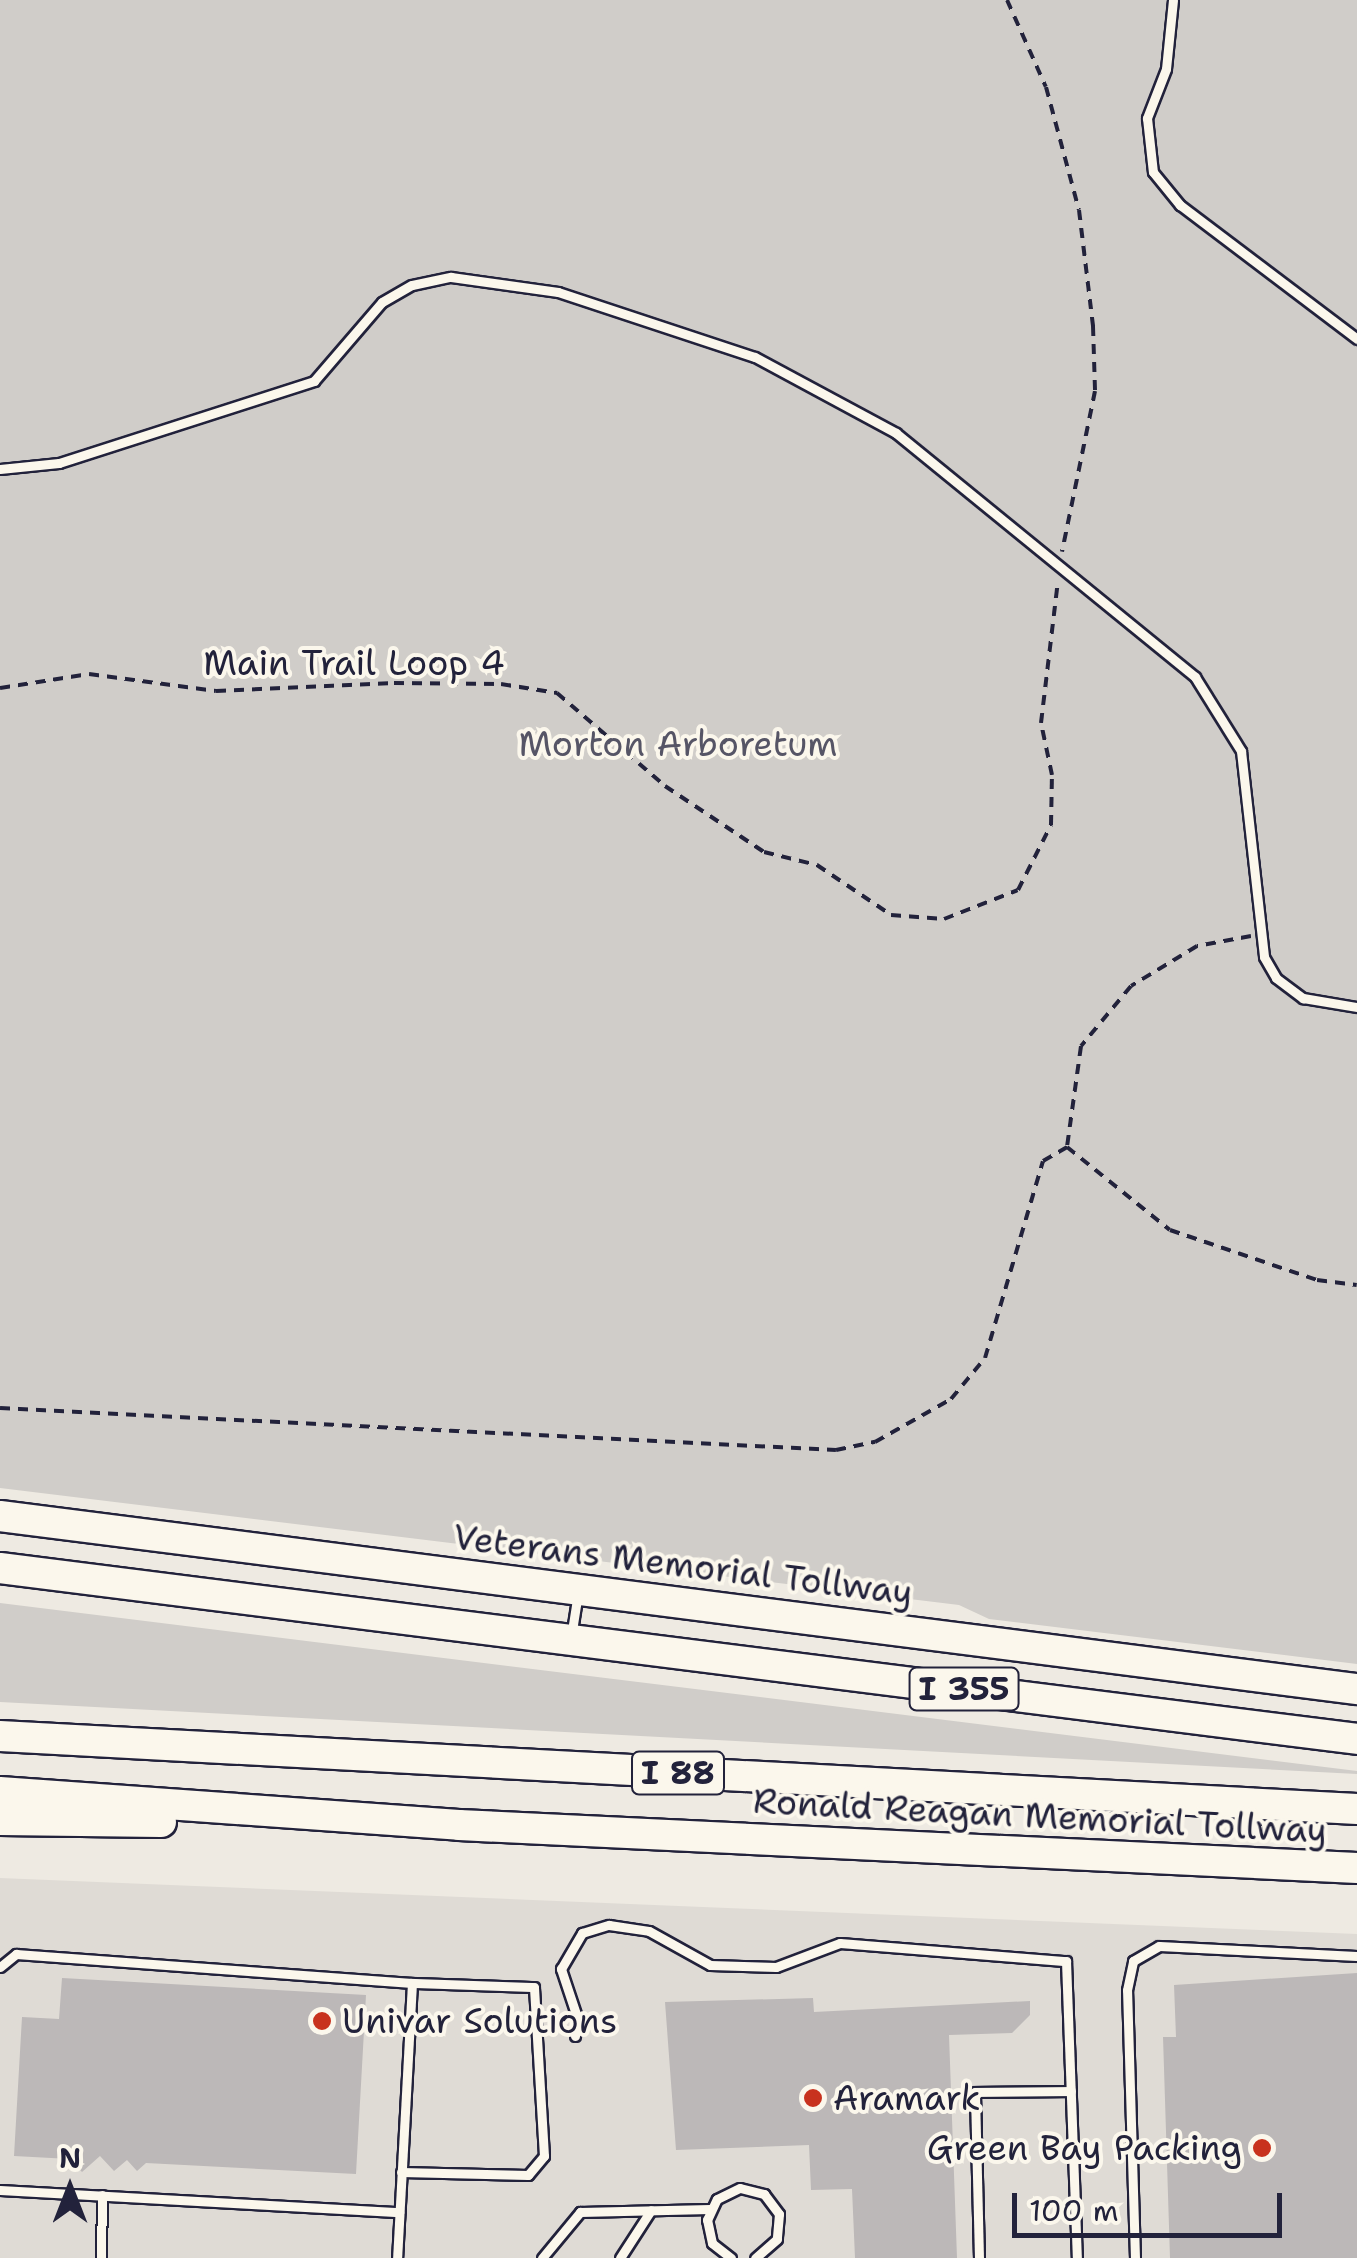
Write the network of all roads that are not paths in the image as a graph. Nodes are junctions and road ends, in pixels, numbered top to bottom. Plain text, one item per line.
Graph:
1 (1173, 0) edge
2 (1357, 339) edge
3 (0, 469) edge
4 (1357, 1007) edge
5 (0, 1516) edge
6 (0, 1568) edge
7 (579, 1590) junction
8 (570, 1640) junction
9 (1357, 1689) edge
10 (0, 1736) edge
11 (1357, 1739) edge
12 (0, 1792) edge
13 (1357, 1809) edge
14 (0, 1820) edge
15 (459, 1825) junction
16 (1357, 1868) edge
17 (1357, 1956) edge
18 (0, 1968) edge
19 (412, 1983) junction
20 (575, 2036) dead end
21 (1070, 2091) junction
22 (401, 2172) junction
23 (0, 2190) edge
24 (102, 2196) junction
25 (652, 2210) junction
26 (710, 2210) junction
27 (399, 2212) junction
28 (101, 2258) edge
29 (397, 2258) edge
30 (542, 2258) edge
31 (620, 2258) edge
32 (731, 2258) edge
33 (756, 2258) edge
34 (979, 2258) edge
35 (1077, 2258) edge
36 (1135, 2258) edge

1 - 2 lane
3 - 4 lane
5 - 7 highway, Veterans Memorial Tollway / I 355
6 - 8 highway, I 355
7 - 8 lane
7 - 9 highway, Veterans Memorial Tollway / I 355
8 - 11 highway, I 355
10 - 13 highway, Ronald Reagan Memorial Tollway / I 88
12 - 15 highway, Ronald Reagan Memorial Tollway / I 88
14 - 15 highway
15 - 16 highway, Ronald Reagan Memorial Tollway / I 88
17 - 36 lane
18 - 19 lane
19 - 22 lane
19 - 22 lane
20 - 21 lane
21 - 34 lane
21 - 35 lane
22 - 27 lane
23 - 24 lane
24 - 27 lane
24 - 28 lane
25 - 26 lane
25 - 30 lane
25 - 31 lane
26 - 32 lane
26 - 33 lane
27 - 29 lane

